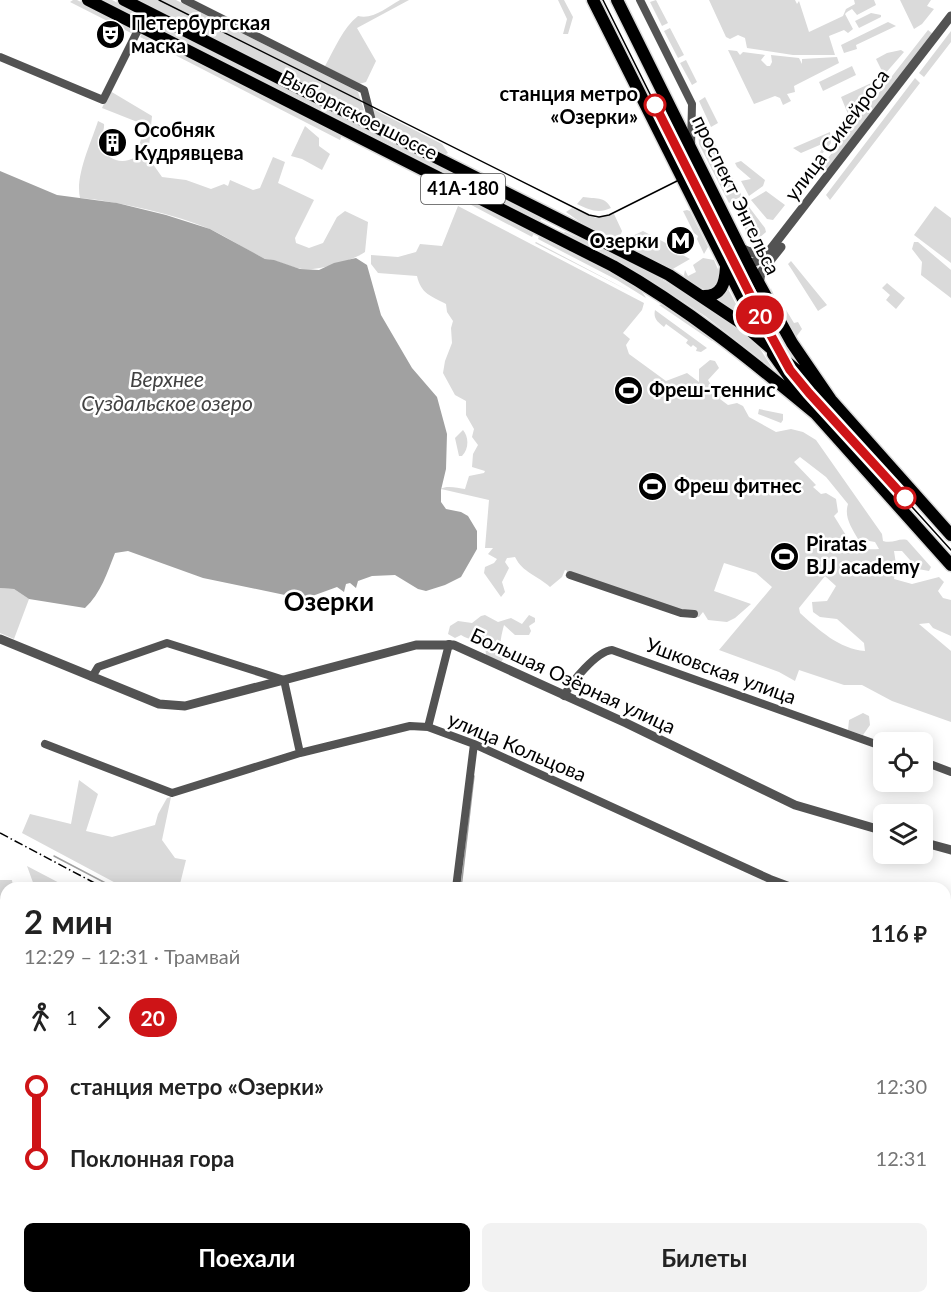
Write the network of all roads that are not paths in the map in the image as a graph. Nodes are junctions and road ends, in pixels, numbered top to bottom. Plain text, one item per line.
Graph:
1 (87, 0) edge
2 (124, 0) edge
3 (185, 0) edge
4 (593, 0) edge
5 (617, 0) edge
6 (640, 0) edge
7 (951, 16) edge
8 (951, 25) edge
9 (140, 26) junction
10 (0, 57) edge
11 (373, 125) junction
12 (665, 145) junction
13 (691, 147) junction
14 (565, 221) junction
15 (556, 236) junction
16 (740, 247) junction
17 (774, 255) junction
18 (748, 264) junction
19 (726, 266) junction
20 (759, 285) junction
21 (704, 296) junction
22 (766, 342) junction
23 (831, 400) junction
24 (816, 414) junction
25 (951, 535) edge
26 (951, 565) edge
27 (570, 575) dead end
28 (694, 614) dead end
29 (0, 639) edge
30 (449, 644) junction
31 (92, 677) junction
32 (284, 680) junction
33 (564, 696) junction
34 (428, 727) junction
35 (873, 743) edge
36 (45, 744) dead end
37 (474, 744) junction
38 (300, 753) junction
39 (933, 765) edge
40 (951, 772) edge
41 (873, 828) edge
42 (933, 845) edge
43 (951, 850) edge
44 (457, 882) edge
45 (778, 882) edge

1 - 9 main road, Выборгское шоссе / 41А-180
2 - 11 main road, Выборгское шоссе / 41А-180
3 - 11 street
4 - 12 main road, проспект Энгельса
5 - 13 main road, проспект Энгельса
6 - 13 street
7 - 16 street, улица Сикейроса
8 - 17 street, улица Сикейроса
9 - 10 street
9 - 15 main road, Выборгское шоссе / 41А-180
11 - 14 main road, Выборгское шоссе / 41А-180
12 - 13 main road
12 - 19 main road, проспект Энгельса
13 - 16 main road, проспект Энгельса
14 - 15 main road
14 - 21 main road, Выборгское шоссе / 41А-180
15 - 24 main road, Выборгское шоссе / 41А-180
16 - 18 main road, проспект Энгельса
17 - 18 street
17 - 20 street, улица Сикейроса
18 - 19 street
18 - 20 main road, проспект Энгельса
19 - 21 main road
19 - 22 main road, проспект Энгельса
20 - 23 main road, проспект Энгельса
21 - 22 main road, Выборгское шоссе / 41А-180
22 - 23 main road, Выборгское шоссе / 41А-180
22 - 24 main road, проспект Энгельса
23 - 25 main road, проспект Энгельса
24 - 26 main road, проспект Энгельса
27 - 28 street
29 - 31 street, Большая Озёрная улица
30 - 32 street, Большая Озёрная улица
30 - 33 street, Большая Озёрная улица
30 - 34 street
31 - 32 street, Большая Озёрная улица
31 - 32 street
32 - 38 street
33 - 35 street, Ушковская улица
33 - 41 street, Большая Озёрная улица
34 - 37 street, улица Кольцова
34 - 38 street, улица Кольцова
36 - 38 street, улица Кольцова
37 - 44 street
37 - 45 street, улица Кольцова
39 - 40 street
42 - 43 street

